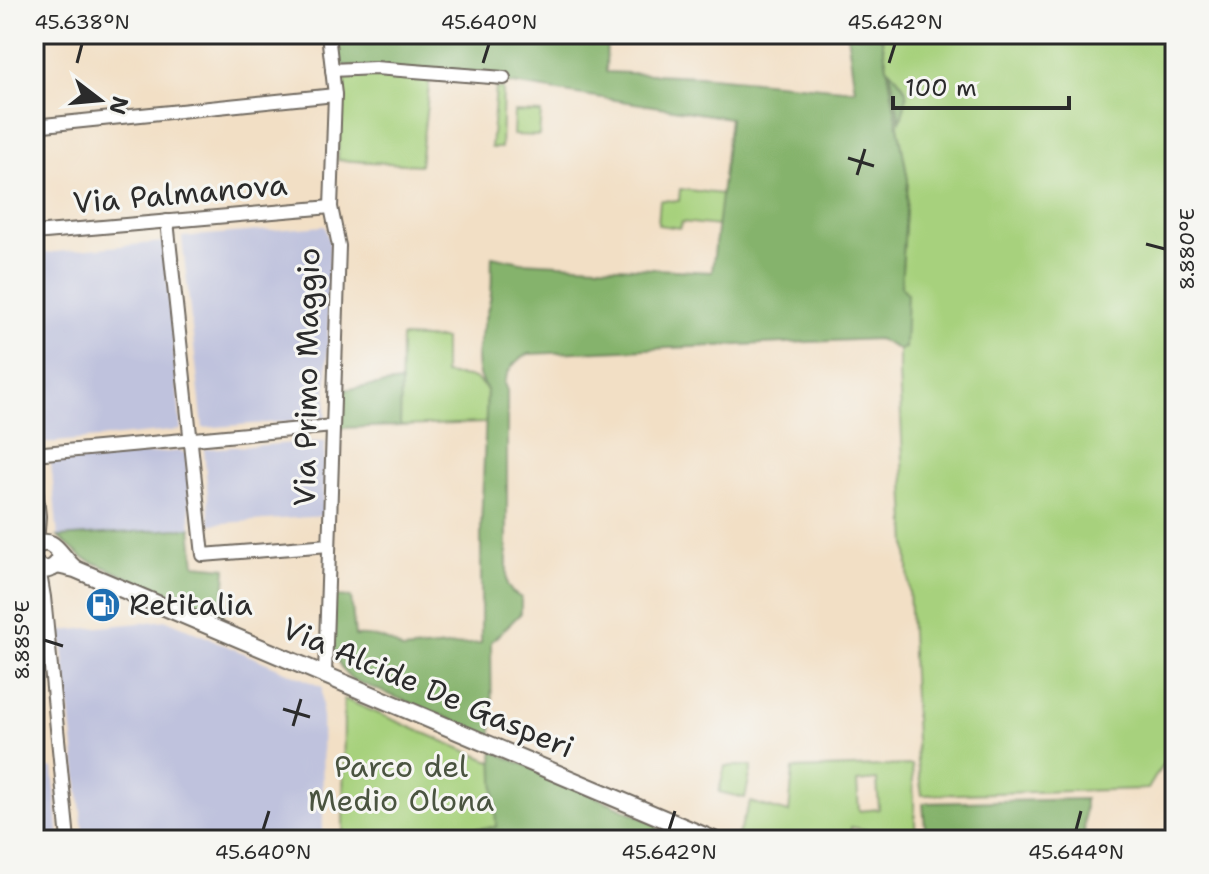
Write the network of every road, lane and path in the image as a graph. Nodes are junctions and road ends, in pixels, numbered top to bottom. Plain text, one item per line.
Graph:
1 (328, 34) edge
2 (332, 70) junction
3 (504, 78) dead end
4 (335, 95) junction
5 (34, 126) edge
6 (331, 207) junction
7 (167, 221) junction
8 (34, 233) edge
9 (333, 426) junction
10 (190, 440) junction
11 (34, 454) edge
12 (34, 470) edge
13 (40, 545) edge
14 (329, 545) junction
15 (49, 564) edge
16 (325, 674) junction
17 (68, 840) edge
18 (714, 840) edge

1 - 2 street, Via Primo Maggio
2 - 3 street
2 - 4 street, Via Primo Maggio
4 - 5 street
4 - 6 street, Via Primo Maggio
6 - 7 street, Via Palmanova
6 - 9 street, Via Primo Maggio
7 - 8 street, Via Palmanova
7 - 10 street
9 - 10 street
9 - 14 street, Via Primo Maggio
10 - 11 street
10 - 14 street
12 - 13 street
13 - 15 street, Via Alcide De Gasperi
14 - 16 street, Via Primo Maggio
15 - 16 street, Via Alcide De Gasperi
15 - 17 street
16 - 18 street, Via Alcide De Gasperi

